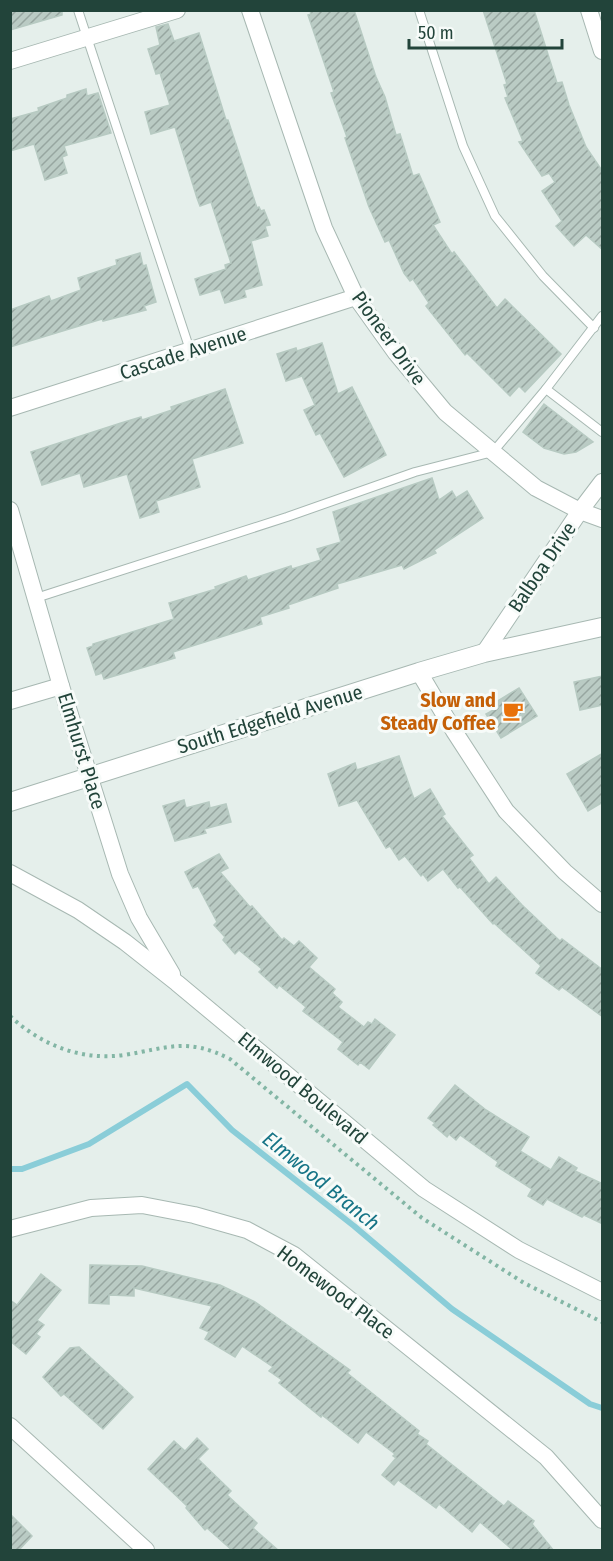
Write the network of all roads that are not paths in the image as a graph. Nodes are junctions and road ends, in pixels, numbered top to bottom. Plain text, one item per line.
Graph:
1 (78, 10) edge
2 (177, 10) edge
3 (250, 10) edge
4 (419, 10) edge
5 (590, 10) edge
6 (87, 39) junction
7 (603, 51) edge
8 (10, 61) edge
9 (356, 297) junction
10 (603, 316) edge
11 (594, 328) junction
12 (190, 350) junction
13 (546, 389) junction
14 (10, 408) edge
15 (603, 432) edge
16 (493, 452) junction
17 (603, 482) edge
18 (10, 510) edge
19 (580, 511) junction
20 (603, 519) edge
21 (36, 598) junction
22 (603, 627) edge
23 (484, 653) junction
24 (419, 672) junction
25 (62, 686) junction
26 (10, 701) edge
27 (89, 776) junction
28 (10, 802) edge
29 (10, 873) edge
30 (603, 904) edge
31 (177, 982) junction
32 (10, 1229) edge
33 (603, 1292) edge
34 (10, 1426) edge
35 (603, 1520) edge
36 (146, 1551) edge

1 - 6 lane
2 - 6 street
3 - 9 street, Pioneer Drive
4 - 11 lane
5 - 7 street
6 - 8 street
6 - 12 lane
9 - 12 street, Cascade Avenue
9 - 16 street, Pioneer Drive
10 - 11 lane
11 - 13 lane
12 - 14 street, Cascade Avenue
13 - 15 lane
13 - 16 lane
16 - 19 street, Pioneer Drive
16 - 21 lane
17 - 19 street, Balboa Drive
18 - 21 street, Elmhurst Place
19 - 20 street, Pioneer Drive
19 - 23 street, Balboa Drive
21 - 25 street, Elmhurst Place
22 - 23 street, South Edgefield Avenue
23 - 24 street, South Edgefield Avenue
24 - 27 street, South Edgefield Avenue
24 - 30 street
25 - 26 street
25 - 27 street, Elmhurst Place
27 - 28 street, South Edgefield Avenue
27 - 31 street, Elmhurst Place
29 - 31 street, Elmwood Boulevard
31 - 33 street, Elmwood Boulevard
32 - 35 street, Homewood Place
34 - 36 street

